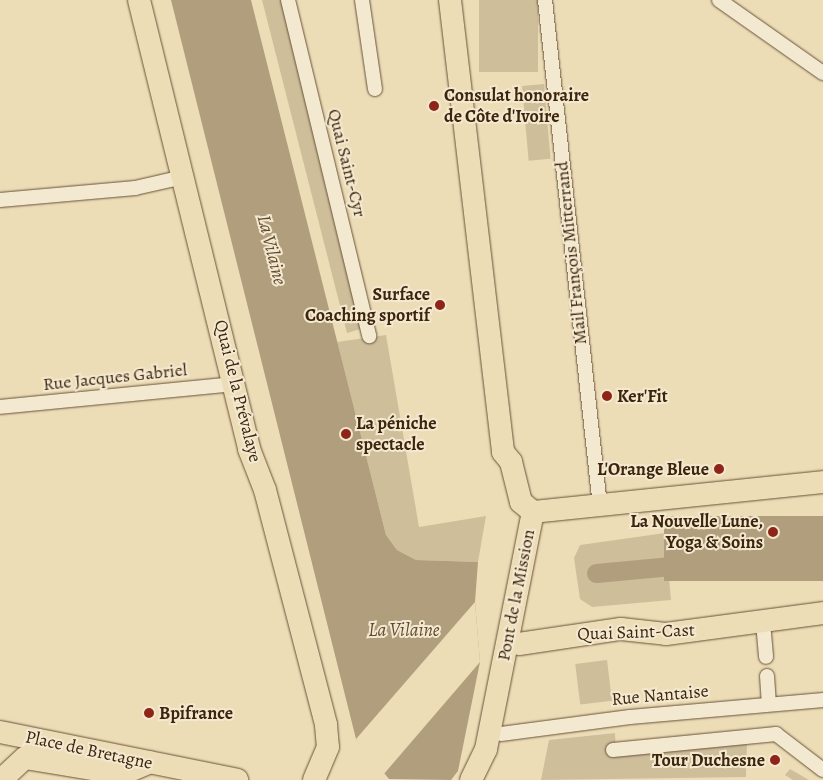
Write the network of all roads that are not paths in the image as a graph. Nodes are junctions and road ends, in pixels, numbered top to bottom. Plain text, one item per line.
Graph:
1 (139, 0) edge
2 (288, 0) edge
3 (362, 0) edge
4 (450, 0) edge
5 (545, 0) edge
6 (725, 1) edge
7 (823, 73) edge
8 (375, 89) dead end
9 (183, 177) junction
10 (0, 200) edge
11 (369, 336) dead end
12 (233, 384) junction
13 (0, 407) edge
14 (823, 482) edge
15 (600, 506) junction
16 (533, 512) junction
17 (819, 614) edge
18 (763, 622) junction
19 (519, 644) junction
20 (766, 658) dead end
21 (767, 676) dead end
22 (823, 700) edge
23 (769, 704) junction
24 (0, 732) edge
25 (501, 734) junction
26 (613, 750) dead end
27 (150, 762) junction
28 (823, 770) edge
29 (188, 775) edge
30 (1, 780) edge
31 (237, 780) edge
32 (314, 780) edge
33 (471, 780) edge
34 (488, 780) edge

1 - 9 main road, Quai de la Prévalaye
2 - 11 street, Quai Saint-Cyr
3 - 8 street
4 - 16 main road
5 - 15 street, Mail François Mitterrand
6 - 7 street
9 - 10 street
9 - 12 main road, Quai de la Prévalaye
12 - 13 street, Rue Jacques Gabriel
12 - 32 main road, Quai de la Prévalaye
14 - 15 main road
15 - 16 main road
16 - 19 main road, Pont de la Mission
16 - 33 main road, Pont de la Mission
17 - 18 main road, Quai Saint-Cast
18 - 19 main road, Quai Saint-Cast
18 - 20 street
19 - 25 main road, Pont de la Mission
21 - 23 street
22 - 23 street, Rue Nantaise
23 - 25 street, Rue Nantaise
24 - 27 main road, Place de Bretagne
25 - 34 main road, Pont de la Mission
26 - 28 street
27 - 29 main road, Place de Bretagne
27 - 30 main road
29 - 31 main road, Place de Bretagne

